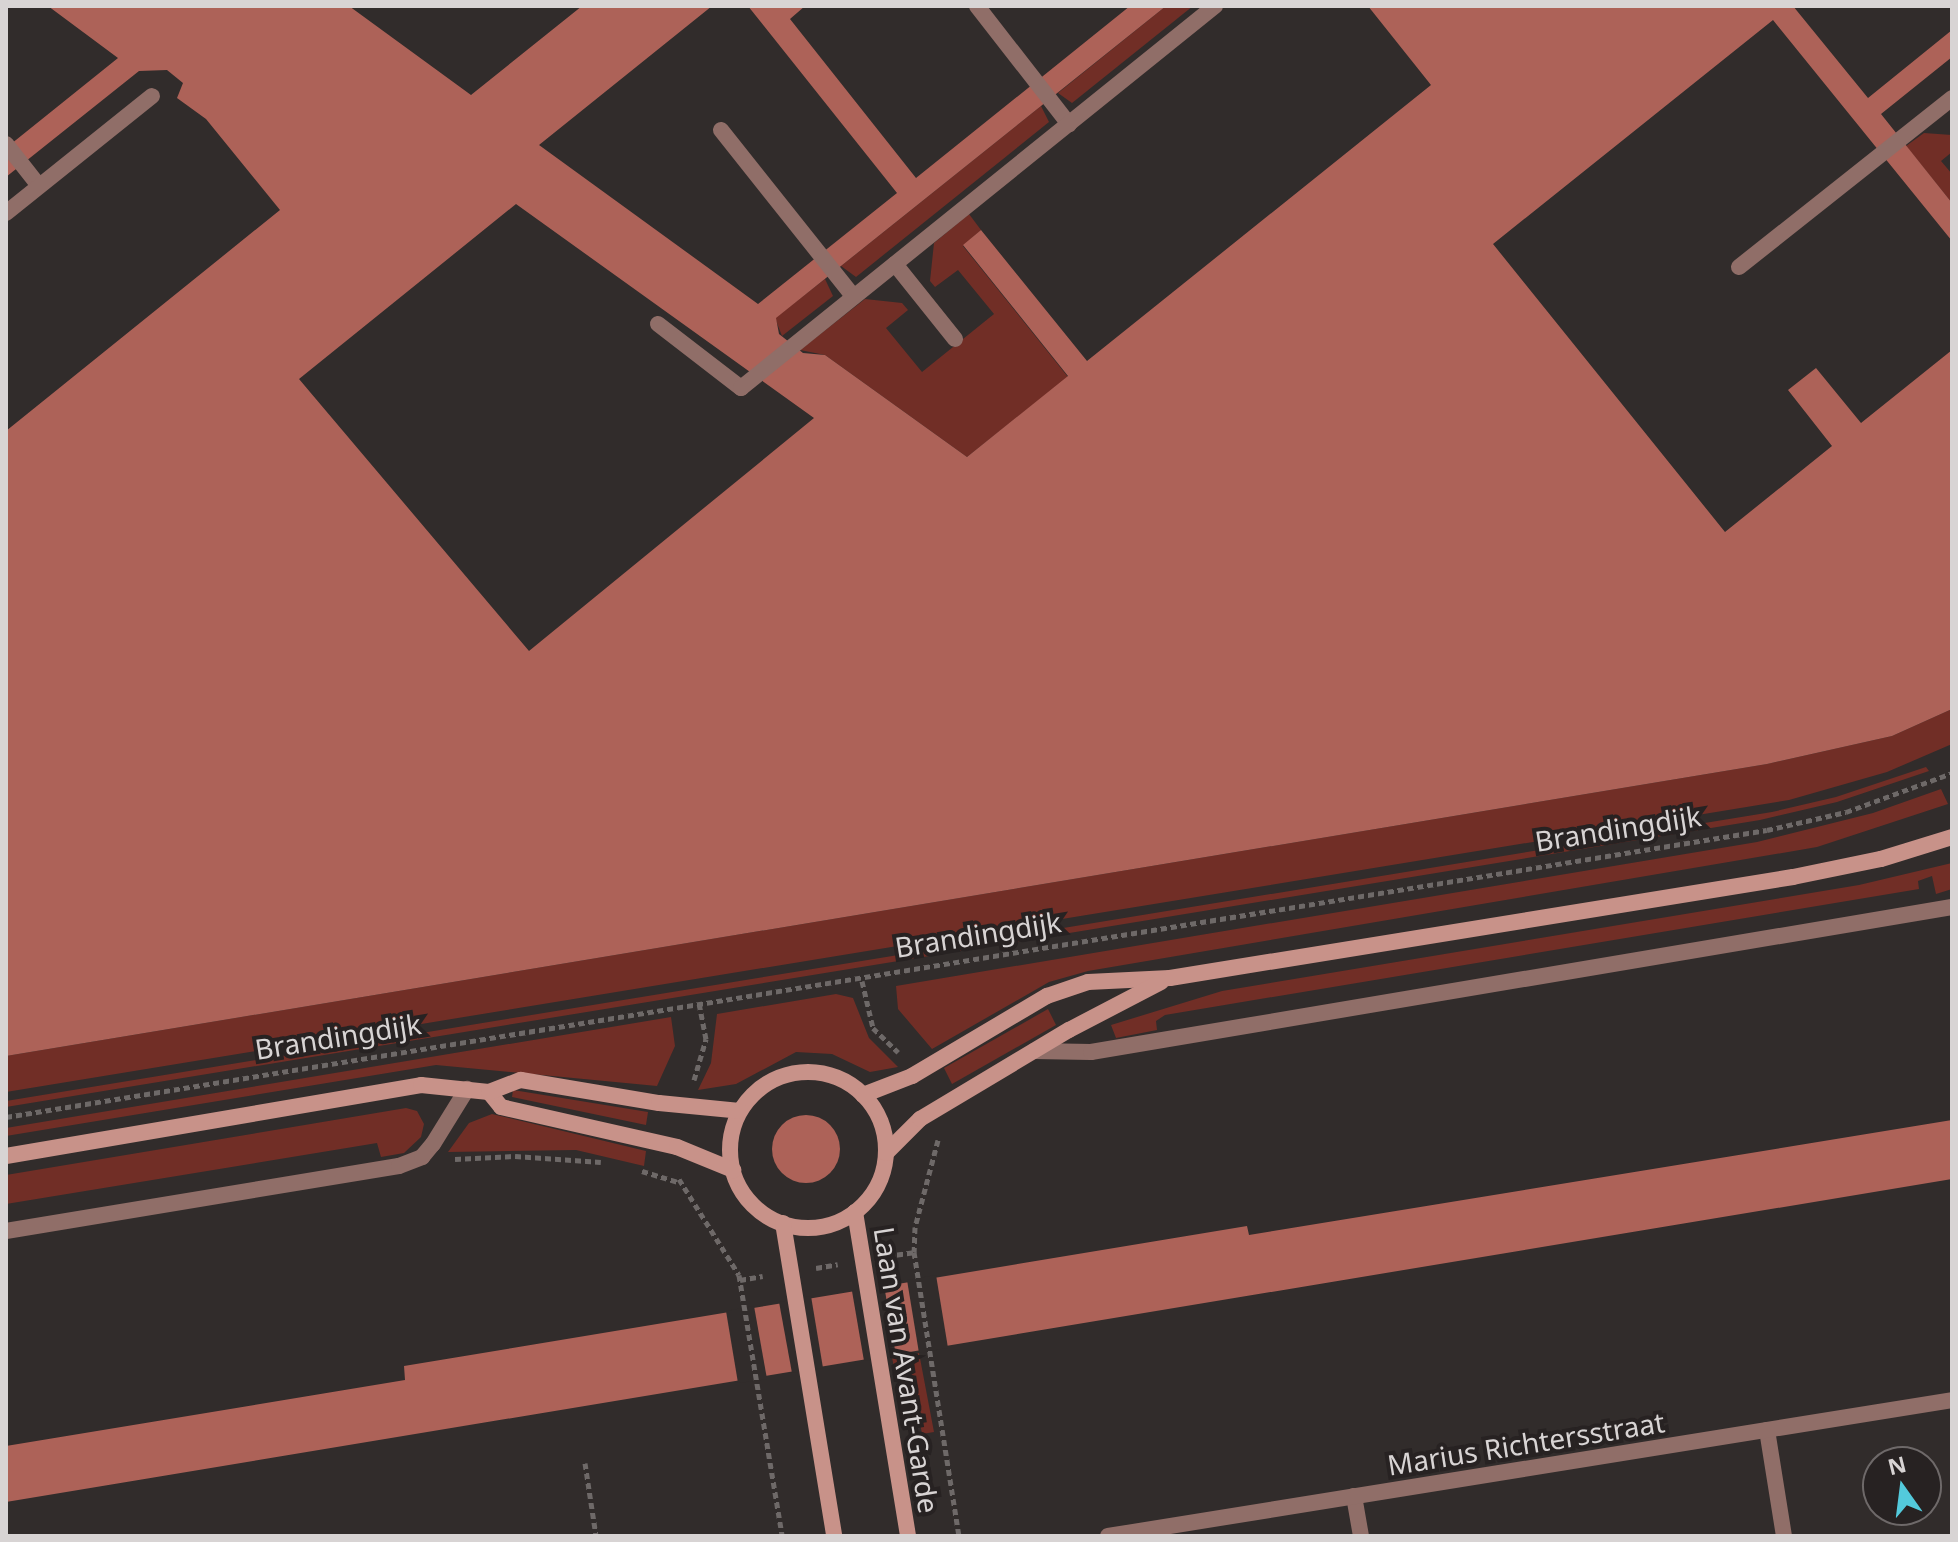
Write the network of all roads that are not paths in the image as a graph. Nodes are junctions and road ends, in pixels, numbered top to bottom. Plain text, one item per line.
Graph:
1 (977, 6) edge
2 (1215, 6) edge
3 (152, 96) dead end
4 (1952, 98) edge
5 (1064, 118) junction
6 (721, 130) dead end
7 (6, 144) edge
8 (35, 180) junction
9 (6, 213) edge
10 (895, 264) junction
11 (1739, 267) dead end
12 (854, 297) junction
13 (658, 324) dead end
14 (955, 339) dead end
15 (1952, 837) edge
16 (1952, 907) edge
17 (1170, 978) junction
18 (1034, 1051) junction
19 (467, 1089) junction
20 (489, 1092) junction
21 (863, 1095) junction
22 (740, 1111) junction
23 (886, 1153) junction
24 (6, 1156) edge
25 (733, 1170) junction
26 (855, 1212) junction
27 (783, 1223) junction
28 (6, 1231) edge
29 (1952, 1400) edge
30 (1767, 1430) junction
31 (1354, 1496) junction
32 (834, 1536) edge
33 (908, 1536) edge
34 (1108, 1536) edge
35 (1361, 1536) edge
36 (1784, 1536) edge

1 - 5 street
2 - 5 street
3 - 8 street
4 - 11 street
5 - 10 street
6 - 12 street
7 - 8 street
8 - 9 street
10 - 12 street
10 - 14 street
12 - 13 street
15 - 17 street
16 - 18 street
17 - 18 street
17 - 21 street
18 - 23 street
19 - 20 street
19 - 24 street
19 - 28 street
20 - 22 street
20 - 25 street
21 - 22 street
21 - 23 street
22 - 25 street
23 - 26 street
25 - 27 street
26 - 27 street
26 - 33 street, Laan van Avant-Garde
27 - 32 street
29 - 30 street, Marius Richtersstraat
30 - 31 street, Marius Richtersstraat
30 - 36 street
31 - 34 street, Marius Richtersstraat
31 - 35 street

